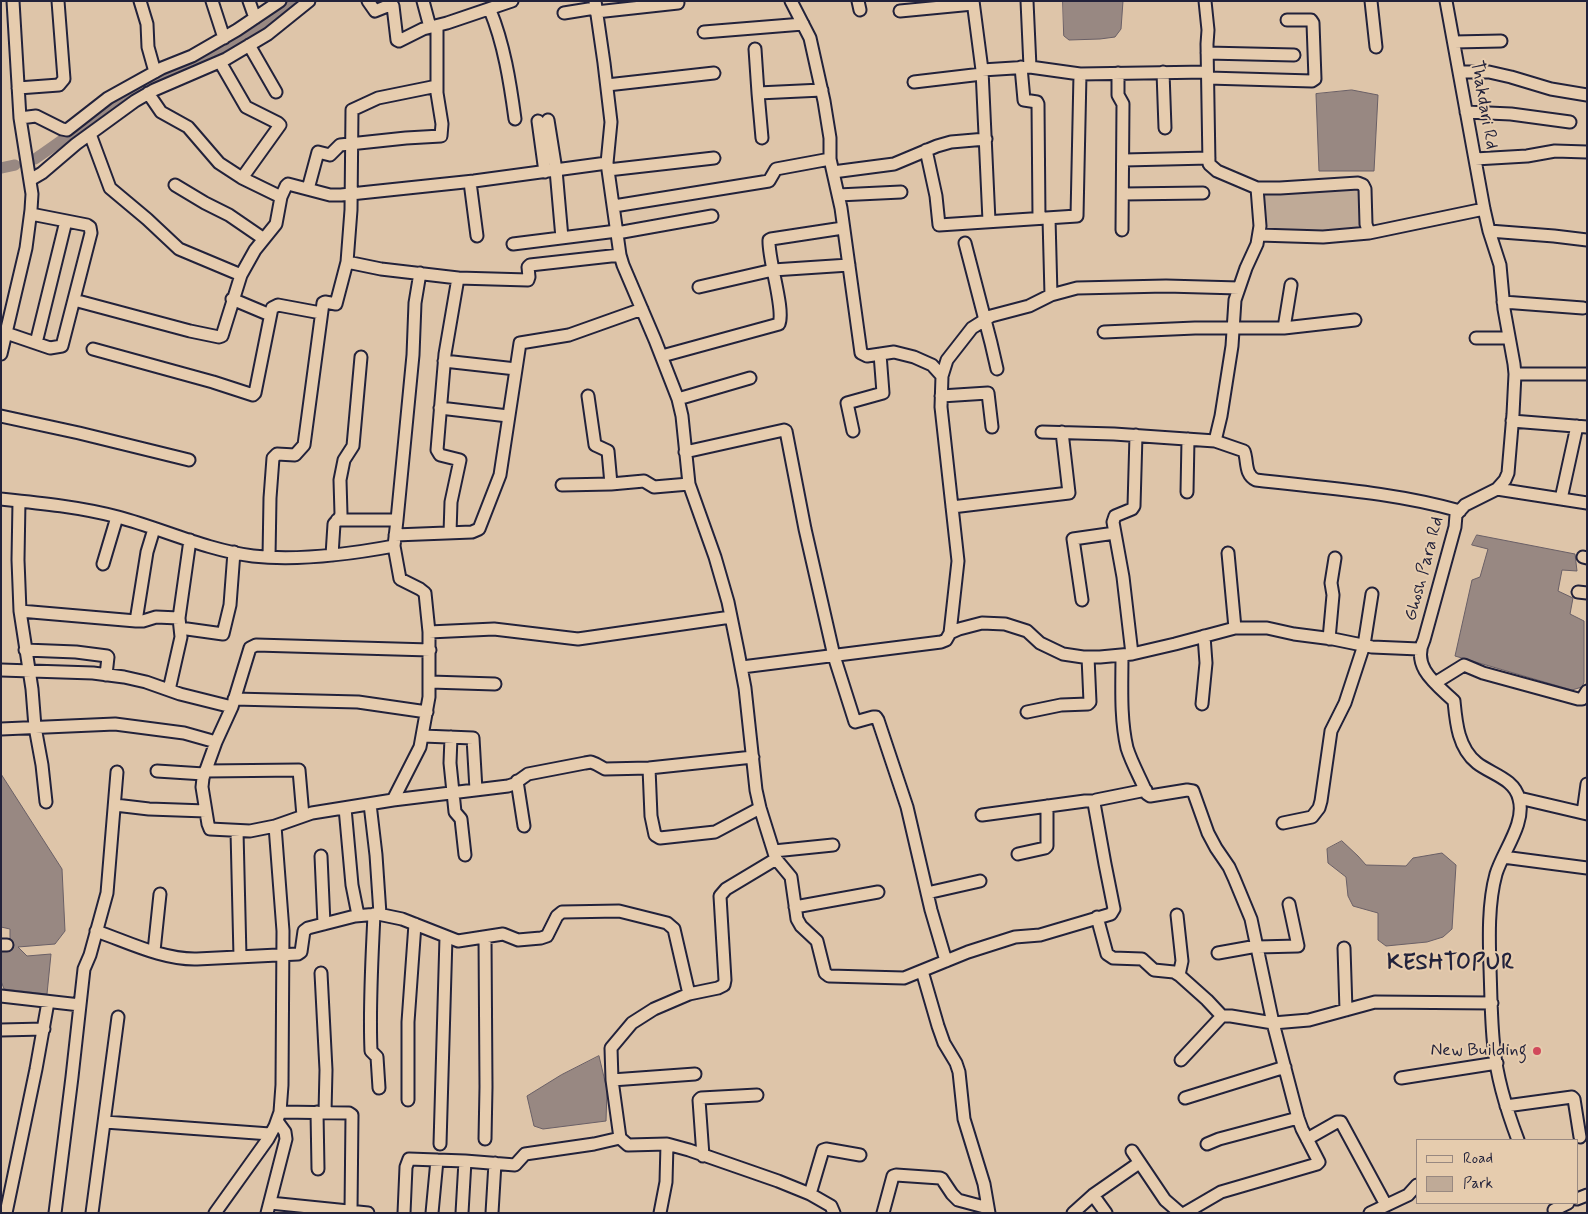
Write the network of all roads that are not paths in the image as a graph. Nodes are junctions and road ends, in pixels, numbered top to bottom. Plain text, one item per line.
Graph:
1 (13, 1) edge
2 (58, 1) edge
3 (140, 1) edge
4 (212, 1) edge
5 (249, 1) edge
6 (280, 1) edge
7 (309, 1) edge
8 (368, 1) edge
9 (423, 1) edge
10 (512, 1) edge
11 (790, 1) edge
12 (1026, 1) edge
13 (1206, 1) edge
14 (1371, 1) edge
15 (1446, 1) edge
16 (678, 3) dead end
17 (973, 3) edge
18 (595, 7) edge
19 (490, 10) junction
20 (900, 11) dead end
21 (564, 13) dead end
22 (255, 18) junction
23 (1287, 20) dead end
24 (803, 24) junction
25 (433, 26) junction
26 (704, 32) dead end
27 (224, 38) junction
28 (1501, 41) dead end
29 (1454, 42) junction
30 (249, 45) junction
31 (1376, 46) dead end
32 (755, 49) dead end
33 (1207, 53) junction
34 (1294, 55) dead end
35 (220, 62) junction
36 (1026, 67) junction
37 (154, 72) junction
38 (982, 72) junction
39 (1163, 72) junction
40 (1459, 72) junction
41 (714, 73) dead end
42 (1118, 73) junction
43 (1080, 74) junction
44 (1207, 75) junction
45 (914, 82) dead end
46 (606, 85) junction
47 (437, 86) junction
48 (18, 88) junction
49 (822, 90) junction
50 (276, 92) dead end
51 (148, 93) junction
52 (758, 93) junction
53 (1587, 95) edge
54 (1466, 112) junction
55 (20, 118) junction
56 (515, 119) dead end
57 (543, 120) dead end
58 (1570, 122) dead end
59 (1165, 128) dead end
60 (90, 134) junction
61 (762, 138) dead end
62 (986, 138) junction
63 (352, 144) junction
64 (926, 150) junction
65 (1587, 152) edge
66 (714, 158) dead end
67 (1209, 158) junction
68 (830, 159) junction
69 (1475, 159) junction
70 (1124, 160) junction
71 (608, 167) junction
72 (551, 171) junction
73 (833, 172) junction
74 (242, 178) junction
75 (30, 180) junction
76 (470, 182) junction
77 (175, 185) dead end
78 (1257, 188) junction
79 (308, 189) junction
80 (901, 192) dead end
81 (1203, 193) dead end
82 (350, 194) junction
83 (1123, 194) junction
84 (838, 195) junction
85 (281, 198) junction
86 (614, 206) junction
87 (1485, 212) junction
88 (31, 214) junction
89 (712, 216) dead end
90 (1044, 218) junction
91 (990, 220) junction
92 (66, 221) junction
93 (843, 228) junction
94 (1122, 230) dead end
95 (1489, 231) junction
96 (617, 232) junction
97 (1369, 233) junction
98 (1258, 235) junction
99 (476, 236) dead end
100 (562, 238) junction
101 (264, 239) junction
102 (1587, 240) edge
103 (965, 243) dead end
104 (513, 244) dead end
105 (620, 256) junction
106 (347, 262) junction
107 (849, 264) junction
108 (773, 270) junction
109 (420, 274) junction
110 (241, 275) junction
111 (458, 278) junction
112 (1291, 285) dead end
113 (699, 287) dead end
114 (1239, 288) junction
115 (1051, 295) junction
116 (74, 300) junction
117 (232, 300) junction
118 (1503, 302) junction
119 (1583, 308) dead end
120 (642, 309) junction
121 (321, 313) junction
122 (270, 314) junction
123 (985, 319) junction
124 (1355, 320) dead end
125 (1284, 328) junction
126 (1234, 329) junction
127 (1104, 332) dead end
128 (6, 333) junction
129 (1476, 338) dead end
130 (1509, 338) junction
131 (36, 343) junction
132 (93, 349) dead end
133 (1, 354) edge
134 (880, 354) junction
135 (662, 356) junction
136 (361, 357) dead end
137 (444, 361) junction
138 (516, 369) junction
139 (997, 369) dead end
140 (1515, 374) junction
141 (1587, 374) edge
142 (942, 376) junction
143 (750, 378) dead end
144 (588, 396) dead end
145 (941, 396) junction
146 (678, 399) junction
147 (440, 408) junction
148 (1, 416) edge
149 (508, 416) junction
150 (1512, 422) junction
151 (992, 427) dead end
152 (1582, 427) edge
153 (853, 432) dead end
154 (1042, 432) dead end
155 (1062, 432) junction
156 (1136, 435) junction
157 (1188, 439) junction
158 (1215, 441) junction
159 (685, 452) junction
160 (189, 460) dead end
161 (611, 484) junction
162 (689, 484) junction
163 (562, 485) dead end
164 (1497, 489) junction
165 (1187, 492) dead end
166 (1, 499) edge
167 (1561, 499) junction
168 (19, 501) junction
169 (1587, 503) edge
170 (952, 507) junction
171 (1460, 510) junction
172 (116, 517) junction
173 (337, 520) junction
174 (397, 520) junction
175 (154, 529) junction
176 (450, 533) junction
177 (1115, 533) junction
178 (190, 540) junction
179 (394, 540) junction
180 (234, 552) junction
181 (1228, 552) dead end
182 (332, 554) junction
183 (269, 557) junction
184 (1335, 558) dead end
185 (103, 564) dead end
186 (1372, 594) dead end
187 (1082, 600) dead end
188 (20, 611) junction
189 (732, 617) junction
190 (136, 621) junction
191 (179, 623) junction
192 (1235, 628) junction
193 (429, 632) junction
194 (950, 633) junction
195 (1204, 636) junction
196 (1329, 639) junction
197 (1364, 645) junction
198 (1419, 649) junction
199 (26, 650) junction
200 (430, 650) junction
201 (1127, 654) junction
202 (834, 656) junction
203 (1088, 657) junction
204 (742, 667) junction
205 (1, 670) edge
206 (29, 670) junction
207 (106, 675) junction
208 (430, 682) junction
209 (495, 684) dead end
210 (1435, 684) junction
211 (168, 690) junction
212 (1587, 691) edge
213 (233, 703) junction
214 (1202, 704) dead end
215 (427, 712) junction
216 (1027, 712) dead end
217 (35, 727) junction
218 (1, 729) edge
219 (423, 736) junction
220 (452, 737) junction
221 (216, 742) junction
222 (753, 757) junction
223 (649, 768) junction
224 (157, 771) dead end
225 (117, 772) dead end
226 (205, 773) junction
227 (517, 781) junction
228 (1587, 784) edge
229 (476, 790) junction
230 (1146, 790) junction
231 (454, 792) junction
232 (1519, 798) junction
233 (393, 800) junction
234 (1095, 801) junction
235 (46, 802) dead end
236 (370, 804) junction
237 (114, 805) junction
238 (1047, 806) junction
239 (345, 808) junction
240 (760, 808) junction
241 (206, 811) junction
242 (1585, 813) edge
243 (982, 815) dead end
244 (303, 816) junction
245 (1283, 823) dead end
246 (275, 826) junction
247 (524, 826) dead end
248 (237, 831) junction
249 (833, 845) dead end
250 (1018, 854) dead end
251 (465, 855) dead end
252 (775, 855) junction
253 (321, 856) dead end
254 (1503, 858) junction
255 (1587, 868) edge
256 (980, 880) dead end
257 (878, 892) dead end
258 (927, 893) junction
259 (160, 894) dead end
260 (1289, 904) dead end
261 (796, 907) junction
262 (377, 914) junction
263 (358, 915) junction
264 (1177, 915) dead end
265 (1097, 917) junction
266 (324, 924) junction
267 (415, 924) junction
268 (96, 932) junction
269 (446, 937) junction
270 (485, 937) junction
271 (1257, 947) junction
272 (1344, 948) dead end
273 (154, 952) junction
274 (283, 954) junction
275 (1218, 954) dead end
276 (240, 956) junction
277 (946, 961) junction
278 (922, 971) junction
279 (321, 973) dead end
280 (1179, 975) junction
281 (689, 994) junction
282 (1, 996) edge
283 (48, 1002) junction
284 (1492, 1003) junction
285 (80, 1005) junction
286 (1346, 1010) junction
287 (1222, 1016) junction
288 (118, 1017) dead end
289 (1274, 1024) junction
290 (44, 1029) junction
291 (1, 1030) edge
292 (1181, 1060) dead end
293 (1497, 1063) junction
294 (1285, 1067) junction
295 (695, 1074) dead end
296 (1401, 1078) dead end
297 (612, 1080) junction
298 (379, 1088) dead end
299 (757, 1095) dead end
300 (1587, 1097) edge
301 (1184, 1098) dead end
302 (1574, 1099) junction
303 (408, 1100) dead end
304 (1506, 1106) junction
305 (321, 1112) junction
306 (278, 1116) junction
307 (1298, 1118) junction
308 (105, 1122) junction
309 (270, 1134) junction
310 (1580, 1137) dead end
311 (620, 1138) junction
312 (485, 1139) dead end
313 (1307, 1139) junction
314 (1518, 1139) edge
315 (440, 1144) dead end
316 (667, 1144) junction
317 (1207, 1144) dead end
318 (1132, 1151) dead end
319 (860, 1155) dead end
320 (703, 1156) junction
321 (437, 1160) junction
322 (465, 1161) junction
323 (495, 1163) junction
324 (1139, 1163) junction
325 (318, 1169) dead end
326 (1416, 1186) edge
327 (810, 1194) junction
328 (1093, 1195) junction
329 (1566, 1204) edge
330 (1386, 1205) junction
331 (268, 1208) edge
332 (1553, 1209) edge
333 (988, 1210) edge
334 (351, 1211) junction
335 (6, 1213) edge
336 (55, 1213) edge
337 (92, 1213) edge
338 (215, 1213) edge
339 (368, 1213) edge
340 (404, 1213) edge
341 (432, 1213) edge
342 (462, 1213) edge
343 (492, 1213) edge
344 (660, 1213) edge
345 (834, 1213) edge
346 (883, 1213) edge
347 (1073, 1213) edge
348 (1106, 1213) edge
349 (1180, 1213) edge
350 (1185, 1213) edge
351 (1370, 1213) edge

1 - 48 street
2 - 48 street
3 - 37 street
4 - 27 street
5 - 22 street
6 - 22 street
7 - 30 street
8 - 25 street
9 - 25 street
10 - 19 street
11 - 24 street
12 - 36 street
13 - 33 street
14 - 31 street
15 - 29 street, Thakdari Rd
16 - 18 street
17 - 20 street
17 - 38 street
18 - 21 street
18 - 46 street
19 - 25 street
19 - 56 street
22 - 27 street
23 - 44 street
24 - 26 street
24 - 49 street
25 - 47 street
27 - 37 street
28 - 29 street
29 - 40 street, Thakdari Rd
30 - 35 street
30 - 50 street
32 - 52 street
33 - 34 street
33 - 44 street
35 - 51 street
35 - 74 street
36 - 38 street
36 - 43 street
36 - 90 street
37 - 55 street
38 - 45 street
38 - 62 street
39 - 42 street
39 - 44 street
39 - 59 street
40 - 53 street
40 - 54 street, Thakdari Rd
41 - 46 street
42 - 43 street
42 - 70 street
43 - 90 street
44 - 67 street
46 - 71 street
47 - 63 street
47 - 63 street
48 - 55 street
49 - 52 street
49 - 68 street
51 - 60 street
51 - 74 street
52 - 61 street
54 - 58 street
54 - 69 street, Thakdari Rd
55 - 75 street
57 - 72 street
60 - 75 street
60 - 110 street
62 - 64 street
62 - 91 street
63 - 79 street
63 - 82 street
64 - 73 street
64 - 91 street
65 - 69 street
66 - 71 street
67 - 70 street
67 - 78 street
68 - 73 street
68 - 86 street
69 - 87 street, Thakdari Rd
70 - 83 street
71 - 72 street
71 - 86 street
72 - 76 street
72 - 100 street
73 - 84 street
74 - 85 street
75 - 88 street
76 - 82 street
76 - 99 street
77 - 101 street
78 - 97 street
78 - 98 street
79 - 82 street
79 - 85 street
80 - 84 street
81 - 83 street
82 - 106 street
83 - 94 street
84 - 93 street
85 - 101 street
86 - 96 street
87 - 95 street
87 - 97 street
88 - 92 street
88 - 128 street
89 - 96 street
90 - 91 street
90 - 115 street
92 - 116 street
92 - 131 street
93 - 107 street
93 - 108 street
95 - 102 street
95 - 118 street
96 - 100 street
96 - 105 street
97 - 98 street
98 - 114 street
100 - 104 street
101 - 110 street
103 - 123 street
105 - 111 street
105 - 120 street
106 - 109 street
106 - 121 street
107 - 108 street
107 - 134 street
108 - 113 street
108 - 135 street
109 - 111 street
109 - 174 street
110 - 117 street
111 - 137 street
112 - 125 street
114 - 115 street
114 - 126 street
115 - 123 street
116 - 117 street
116 - 131 street
117 - 122 street
118 - 119 street
118 - 130 street
120 - 135 street
120 - 138 street
121 - 122 street
121 - 183 street
122 - 132 street
123 - 139 street
123 - 142 street
124 - 125 street
125 - 126 street
126 - 127 street
126 - 158 street
128 - 131 street
128 - 133 street
129 - 130 street
130 - 140 street
134 - 142 street
134 - 153 street
135 - 146 street
136 - 173 street
137 - 138 street
137 - 147 street
138 - 149 street
140 - 141 street
140 - 150 street
142 - 145 street
143 - 146 street
144 - 161 street
145 - 151 street
145 - 170 street
146 - 159 street
147 - 149 street
147 - 176 street
148 - 160 street
149 - 176 street
150 - 152 street
150 - 164 street
152 - 167 street
154 - 155 street
155 - 156 street
155 - 170 street
156 - 157 street
156 - 177 street
157 - 158 street
157 - 165 street
158 - 171 street
159 - 162 street
159 - 202 street
161 - 162 street
161 - 163 street
162 - 189 street
164 - 167 street
164 - 171 street, Ghosh Para Rd
166 - 168 street
167 - 169 street
168 - 172 street
168 - 188 street
170 - 194 street
171 - 198 street, Ghosh Para Rd
172 - 175 street
172 - 185 street
173 - 174 street
173 - 182 street
174 - 179 street
175 - 178 street
175 - 190 street
176 - 179 street
177 - 187 street
177 - 201 street
178 - 180 street
178 - 191 street
179 - 182 street
179 - 193 street
180 - 183 street
180 - 191 street
181 - 192 street
182 - 183 street
184 - 196 street
186 - 197 street
188 - 190 street
188 - 199 street
189 - 193 street
189 - 204 street
190 - 191 street
191 - 211 street
192 - 195 street
192 - 196 street
193 - 200 street
194 - 202 street
194 - 203 street
195 - 201 street
195 - 214 street
196 - 197 street
197 - 198 street
197 - 245 street
198 - 210 street, Ghosh Para Rd
199 - 206 street
199 - 207 street
200 - 208 street
200 - 213 street
201 - 203 street
201 - 230 street
202 - 204 street
202 - 258 street
203 - 216 street
204 - 222 street
205 - 206 street
206 - 207 street
206 - 217 street
207 - 211 street
208 - 209 street
208 - 215 street
210 - 212 street
210 - 232 street, Ghosh Para Rd
211 - 213 street
213 - 215 street
213 - 221 street
215 - 219 street
217 - 218 street
217 - 221 street
217 - 235 street
219 - 220 street
219 - 233 street
220 - 229 street
220 - 231 street
221 - 226 street
222 - 223 street
222 - 240 street
223 - 227 street
223 - 240 street
224 - 226 street
225 - 237 street
226 - 241 street
226 - 244 street
227 - 229 street
227 - 247 street
228 - 242 street
229 - 231 street
230 - 234 street
230 - 271 street
231 - 233 street
231 - 251 street
232 - 242 street
232 - 254 street
233 - 236 street
234 - 238 street
234 - 265 street
236 - 239 street
236 - 262 street
237 - 241 street
237 - 268 street
238 - 243 street
238 - 250 street
239 - 244 street
239 - 263 street
240 - 252 street
241 - 248 street
244 - 246 street
246 - 248 street
246 - 274 street
248 - 276 street
249 - 252 street
252 - 261 street
252 - 281 street
253 - 266 street
254 - 255 street
254 - 284 street
256 - 258 street
257 - 261 street
258 - 277 street
259 - 273 street
260 - 271 street
261 - 278 street
262 - 263 street
262 - 267 street
262 - 298 street
263 - 266 street
264 - 280 street
265 - 277 street
265 - 280 street
266 - 274 street
267 - 269 street
267 - 303 street
268 - 273 street
268 - 285 street
269 - 270 street
269 - 315 street
270 - 281 street
270 - 312 street
271 - 275 street
271 - 289 street
272 - 286 street
273 - 276 street
274 - 276 street
274 - 306 street
277 - 278 street
278 - 333 street
279 - 305 street
280 - 287 street
281 - 297 street
282 - 283 street
283 - 285 street
283 - 290 street
284 - 286 street
284 - 293 street
285 - 336 street
286 - 289 street
287 - 289 street
287 - 292 street
288 - 308 street
289 - 294 street
290 - 291 street
290 - 335 street
293 - 296 street
293 - 304 street
294 - 301 street
294 - 307 street
295 - 297 street
297 - 311 street
299 - 320 street
300 - 302 street
302 - 304 street
302 - 310 street
304 - 314 street
305 - 306 street
305 - 325 street
305 - 334 street
306 - 309 street
306 - 331 street
307 - 313 street
307 - 317 street
308 - 309 street
308 - 337 street
309 - 338 street
311 - 316 street
311 - 323 street
313 - 330 street
313 - 350 street
316 - 320 street
316 - 344 street
318 - 324 street
319 - 327 street
320 - 327 street
321 - 322 street
321 - 340 street
321 - 341 street
322 - 323 street
322 - 342 street
323 - 343 street
324 - 328 street
324 - 349 street
326 - 330 street
327 - 345 street
328 - 347 street
328 - 348 street
329 - 332 street
330 - 351 street
331 - 334 street
333 - 346 street
334 - 339 street

